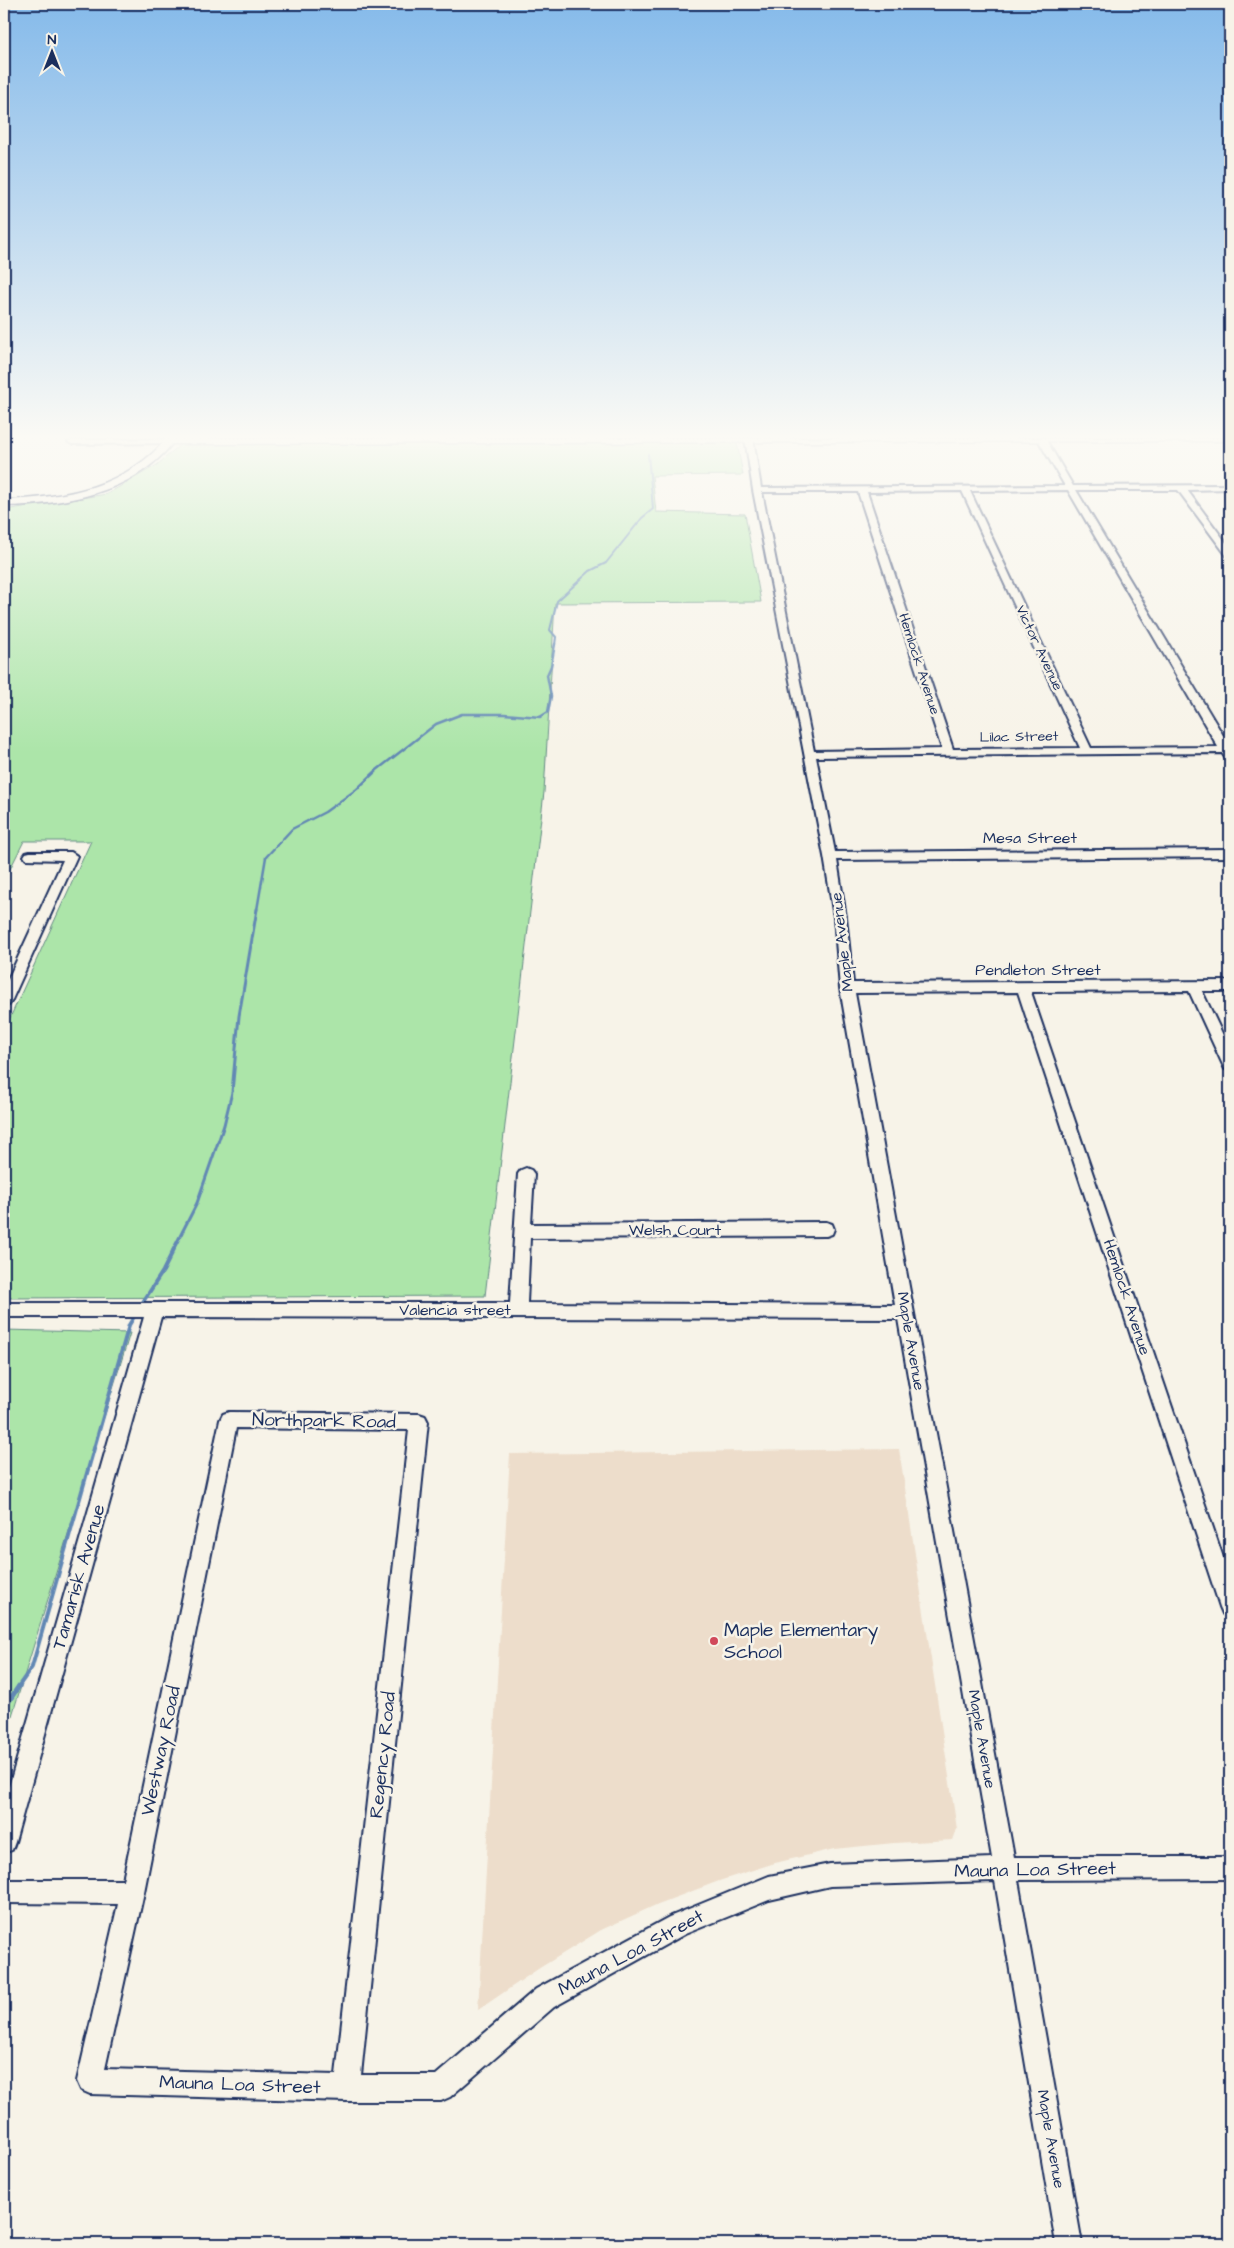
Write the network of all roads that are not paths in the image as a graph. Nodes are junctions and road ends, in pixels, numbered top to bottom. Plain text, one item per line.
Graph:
1 (767, 543) edge
2 (879, 543) edge
3 (990, 543) edge
4 (1102, 543) edge
5 (1222, 543) edge
6 (1230, 554) edge
7 (1086, 752) junction
8 (1229, 752) edge
9 (948, 753) junction
10 (809, 754) junction
11 (1230, 853) edge
12 (30, 856) dead end
13 (830, 856) junction
14 (1193, 986) junction
15 (1230, 986) edge
16 (1023, 987) junction
17 (847, 988) junction
18 (4, 1002) edge
19 (1230, 1065) edge
20 (526, 1174) dead end
21 (826, 1228) dead end
22 (523, 1231) junction
23 (4, 1310) edge
24 (518, 1310) junction
25 (154, 1311) junction
26 (906, 1312) junction
27 (229, 1420) joint
28 (419, 1422) joint
29 (1230, 1608) edge
30 (4, 1842) edge
31 (1230, 1868) edge
32 (1005, 1869) junction
33 (4, 1892) edge
34 (132, 1892) junction
35 (90, 2081) joint
36 (347, 2088) junction
37 (1069, 2244) edge

1 - 10 street, Maple Avenue
2 - 9 street, Hemlock Avenue
3 - 7 street, Victor Avenue
4 - 8 street
5 - 6 street
7 - 8 street, Lilac Street
7 - 9 street, Lilac Street
9 - 10 street, Lilac Street
10 - 13 street, Maple Avenue
11 - 13 street, Mesa Street
12 - 18 street
13 - 17 street, Maple Avenue
14 - 15 street, Pendleton Street
14 - 16 street, Pendleton Street
14 - 19 street
16 - 17 street, Pendleton Street
16 - 29 street, Hemlock Avenue
17 - 26 street, Maple Avenue
20 - 22 street
21 - 22 street, Welsh Court
22 - 24 street
23 - 25 street, Valencia street
24 - 25 street, Valencia street
24 - 26 street, Valencia street
25 - 30 street, Tamarisk Avenue
26 - 32 street, Maple Avenue
27 - 28 street, Northpark Road
27 - 34 street, Westway Road
28 - 36 street, Regency Road
31 - 32 street, Mauna Loa Street
32 - 36 street, Mauna Loa Street
32 - 37 street, Maple Avenue
33 - 34 street
34 - 35 street, Westway Road
35 - 36 street, Mauna Loa Street

